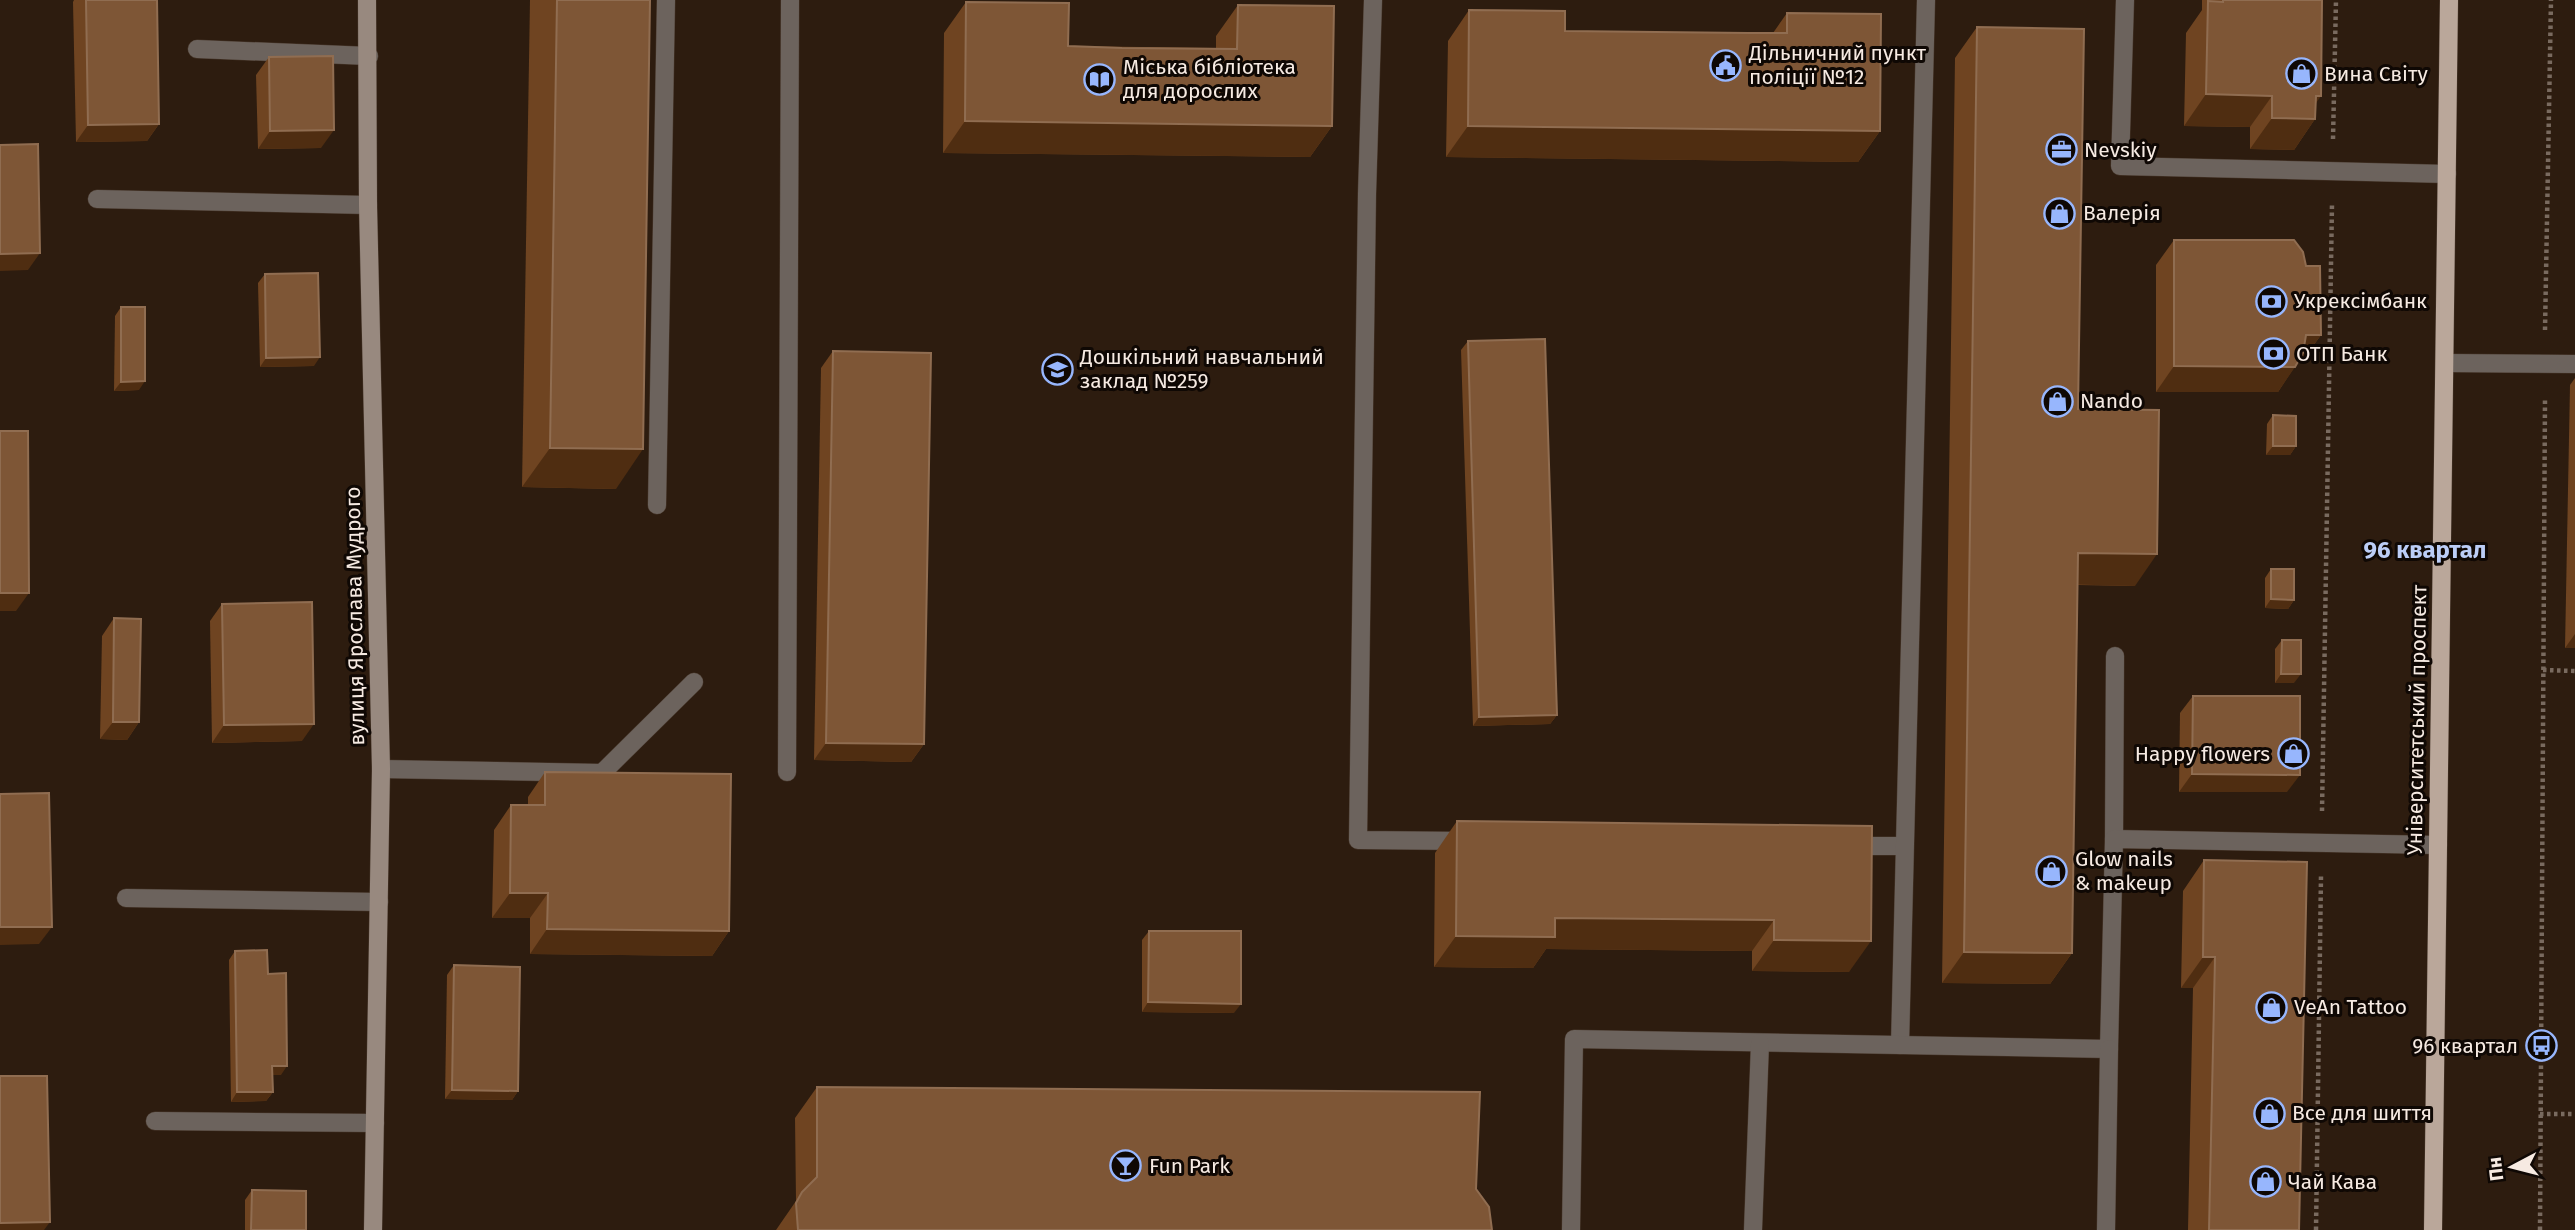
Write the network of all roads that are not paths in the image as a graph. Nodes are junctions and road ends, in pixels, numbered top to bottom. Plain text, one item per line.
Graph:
1 (367, 0) edge
2 (666, 0) edge
3 (790, 0) edge
4 (1373, 0) edge
5 (1926, 0) edge
6 (2125, 0) edge
7 (2449, 0) edge
8 (197, 49) dead end
9 (369, 56) junction
10 (2447, 174) junction
11 (97, 199) dead end
12 (368, 205) junction
13 (2445, 363) junction
14 (2575, 364) edge
15 (657, 505) dead end
16 (2115, 656) dead end
17 (694, 682) dead end
18 (381, 769) junction
19 (787, 772) dead end
20 (2114, 839) junction
21 (1481, 841) edge
22 (2438, 845) junction
23 (1836, 846) edge
24 (1904, 846) junction
25 (126, 898) dead end
26 (379, 902) junction
27 (1760, 1043) junction
28 (1900, 1045) junction
29 (2109, 1049) junction
30 (155, 1121) dead end
31 (375, 1122) junction
32 (373, 1230) edge
33 (1571, 1230) edge
34 (1754, 1230) edge
35 (2106, 1230) edge
36 (2433, 1230) edge

1 - 9 street, вулиця Ярослава Мудрого
2 - 15 lane
3 - 19 lane
4 - 21 lane
5 - 24 lane
6 - 10 lane
7 - 10 main road, Університетський проспект
8 - 9 lane
9 - 12 street, вулиця Ярослава Мудрого
10 - 13 main road, Університетський проспект
11 - 12 lane
12 - 18 street, вулиця Ярослава Мудрого
13 - 14 lane
13 - 22 main road, Університетський проспект
16 - 20 lane
17 - 18 lane
18 - 26 street, вулиця Ярослава Мудрого
20 - 22 lane
20 - 29 lane
22 - 36 main road, Університетський проспект
23 - 24 lane
24 - 28 lane
25 - 26 lane
26 - 31 street, вулиця Ярослава Мудрого
27 - 28 lane
27 - 33 lane
27 - 34 lane
28 - 29 lane
29 - 35 lane
30 - 31 lane
31 - 32 street, вулиця Ярослава Мудрого

